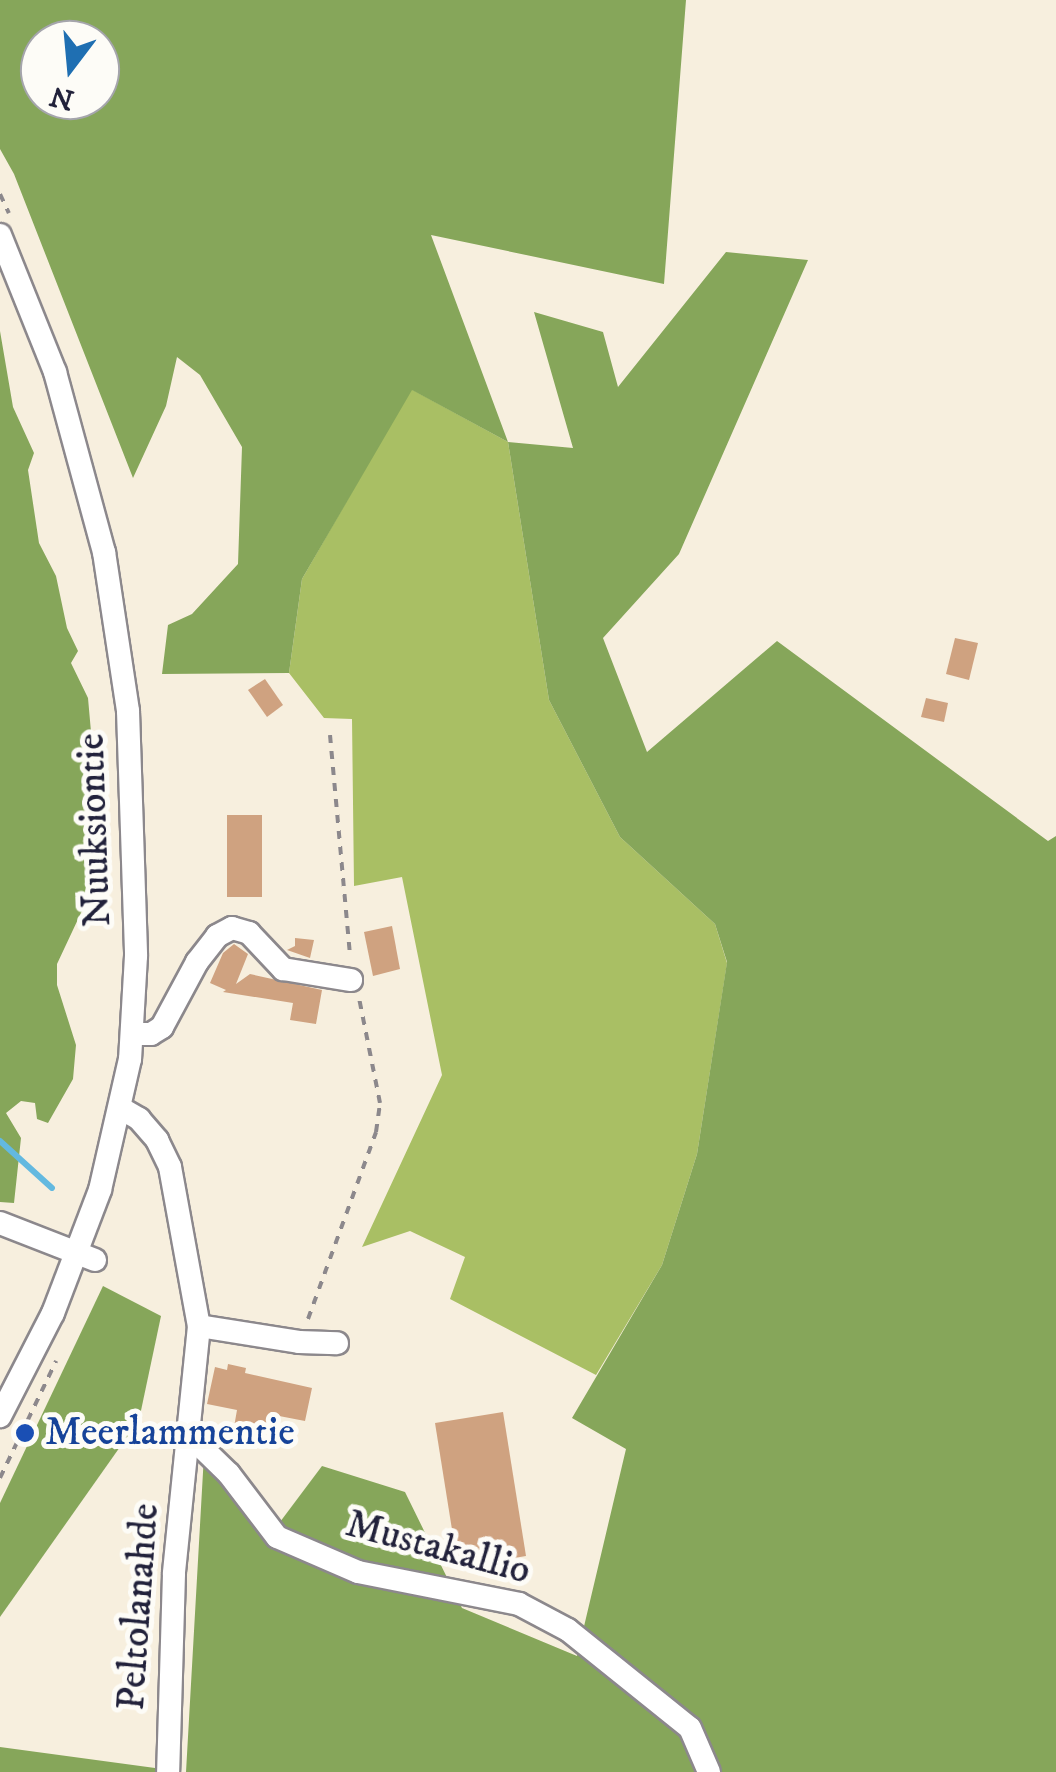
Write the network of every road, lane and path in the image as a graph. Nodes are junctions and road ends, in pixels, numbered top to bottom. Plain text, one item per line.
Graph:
1 (0, 194) edge
2 (8, 212) dead end
3 (0, 235) edge
4 (330, 735) dead end
5 (351, 980) junction
6 (132, 1034) junction
7 (122, 1109) junction
8 (0, 1223) edge
9 (87, 1257) junction
10 (199, 1326) junction
11 (299, 1342) junction
12 (337, 1343) dead end
13 (60, 1350) dead end
14 (0, 1416) edge
15 (190, 1436) junction
16 (0, 1478) edge
17 (168, 1772) edge
18 (709, 1772) edge

1 - 2 path
3 - 6 street, Nuuksiontie
4 - 5 path
5 - 6 street
5 - 11 path
6 - 7 street, Nuuksiontie
7 - 9 street, Nuuksiontie
7 - 10 street, Peltolanahde
8 - 9 street
9 - 14 street, Nuuksiontie
10 - 11 street
10 - 15 street, Peltolanahde
11 - 12 street
13 - 16 path
15 - 17 street, Peltolanahde
15 - 18 street, Mustakallio

